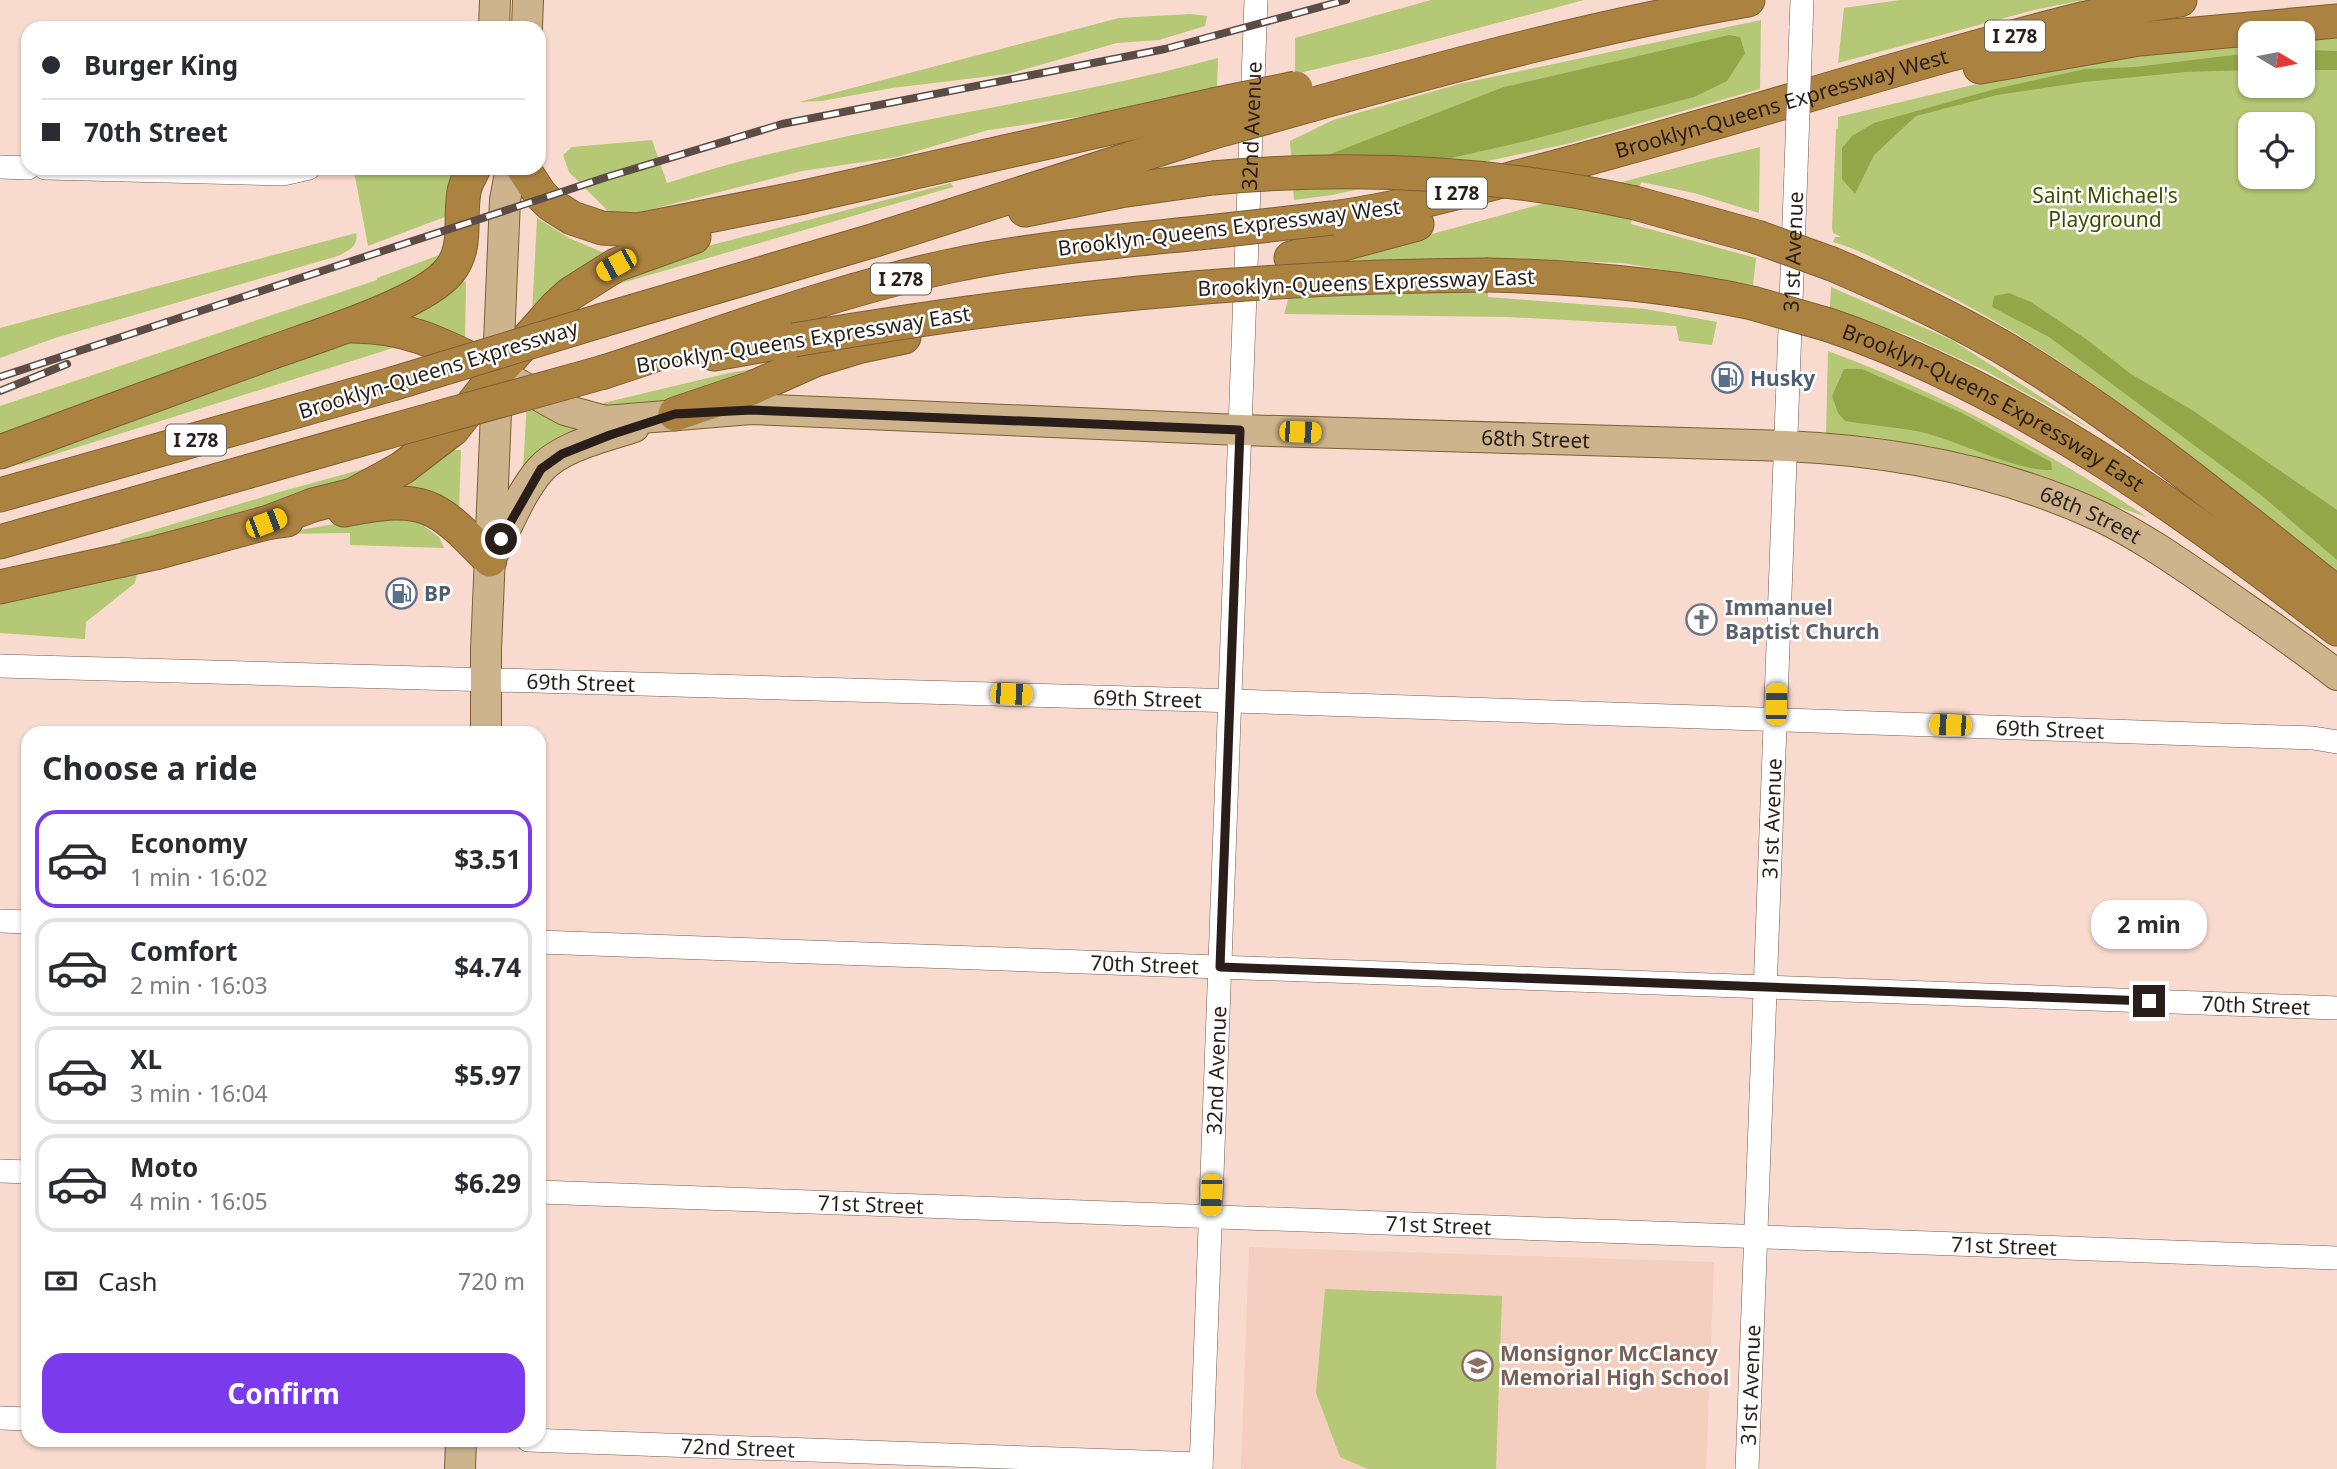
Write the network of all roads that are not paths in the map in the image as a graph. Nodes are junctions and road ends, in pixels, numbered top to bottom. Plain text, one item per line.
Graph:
1 (495, 0) edge
2 (528, 0) edge
3 (1256, 0) edge
4 (1748, 0) edge
5 (1802, 0) edge
6 (2180, 0) edge
7 (494, 21) edge
8 (527, 21) edge
9 (2337, 21) edge
10 (1852, 82) junction
11 (1212, 119) junction
12 (1581, 161) junction
13 (0, 167) edge
14 (21, 167) edge
15 (471, 175) edge
16 (500, 175) edge
17 (510, 175) edge
18 (528, 175) edge
19 (804, 197) junction
20 (505, 200) junction
21 (875, 240) junction
22 (1115, 294) junction
23 (342, 326) junction
24 (498, 372) junction
25 (604, 372) junction
26 (675, 414) junction
27 (1240, 430) junction
28 (1786, 446) junction
29 (0, 452) edge
30 (0, 495) edge
31 (266, 523) junction
32 (0, 542) edge
33 (490, 561) junction
34 (9, 585) edge
35 (2337, 593) edge
36 (2337, 629) edge
37 (0, 666) edge
38 (2337, 675) edge
39 (486, 679) junction
40 (1230, 701) junction
41 (1776, 719) junction
42 (486, 726) edge
43 (2337, 742) edge
44 (0, 921) edge
45 (21, 922) edge
46 (546, 942) edge
47 (1220, 967) junction
48 (1765, 987) junction
49 (2337, 1008) edge
50 (0, 1171) edge
51 (21, 1172) edge
52 (546, 1192) edge
53 (1211, 1217) junction
54 (1756, 1237) junction
55 (2337, 1258) edge
56 (0, 1418) edge
57 (21, 1419) edge
58 (546, 1441) edge
59 (460, 1447) edge
60 (1201, 1467) edge
61 (460, 1469) edge
62 (1747, 1469) edge

1 - 7 main road
2 - 8 main road
3 - 27 street, 32nd Avenue
4 - 11 highway, I 278, bridge
5 - 28 street, 31st Avenue, bridge
6 - 10 highway, Brooklyn-Queens Expressway West / I 278
9 - 10 highway
10 - 12 highway, Brooklyn-Queens Expressway West / I 278
11 - 19 highway
11 - 21 highway, I 278
12 - 22 highway
12 - 25 highway, Brooklyn-Queens Expressway West / I 278, bridge
13 - 14 street
15 - 23 highway
16 - 20 main road
17 - 20 main road
18 - 19 highway
19 - 24 highway
20 - 24 main road
21 - 30 highway, Brooklyn-Queens Expressway / I 278, bridge
21 - 35 highway, Brooklyn-Queens Expressway East, bridge
22 - 25 highway, Brooklyn-Queens Expressway East, bridge
22 - 26 highway
22 - 36 highway, Brooklyn-Queens Expressway East, bridge
23 - 24 highway
23 - 29 highway
24 - 26 main road
24 - 31 highway
24 - 33 main road
25 - 32 highway, Brooklyn-Queens Expressway / I 278, bridge
26 - 27 main road, 68th Street
26 - 33 main road
27 - 28 main road, 68th Street
27 - 40 street, 32nd Avenue
28 - 38 main road, 68th Street
28 - 41 street, 31st Avenue
31 - 33 highway
31 - 34 highway
33 - 39 main road
37 - 39 street, 69th Street
39 - 40 street, 69th Street
39 - 42 main road
40 - 41 street, 69th Street
40 - 47 street, 32nd Avenue
41 - 43 street, 69th Street
41 - 48 street, 31st Avenue
44 - 45 street
46 - 47 street, 70th Street
47 - 48 street, 70th Street
47 - 53 street, 32nd Avenue
48 - 49 street, 70th Street
48 - 54 street, 31st Avenue
50 - 51 street
52 - 53 street, 71st Street
53 - 54 street, 71st Street
53 - 60 street, 32nd Avenue
54 - 55 street, 71st Street
54 - 62 street, 31st Avenue
56 - 57 street
58 - 60 street, 72nd Street
59 - 61 main road

